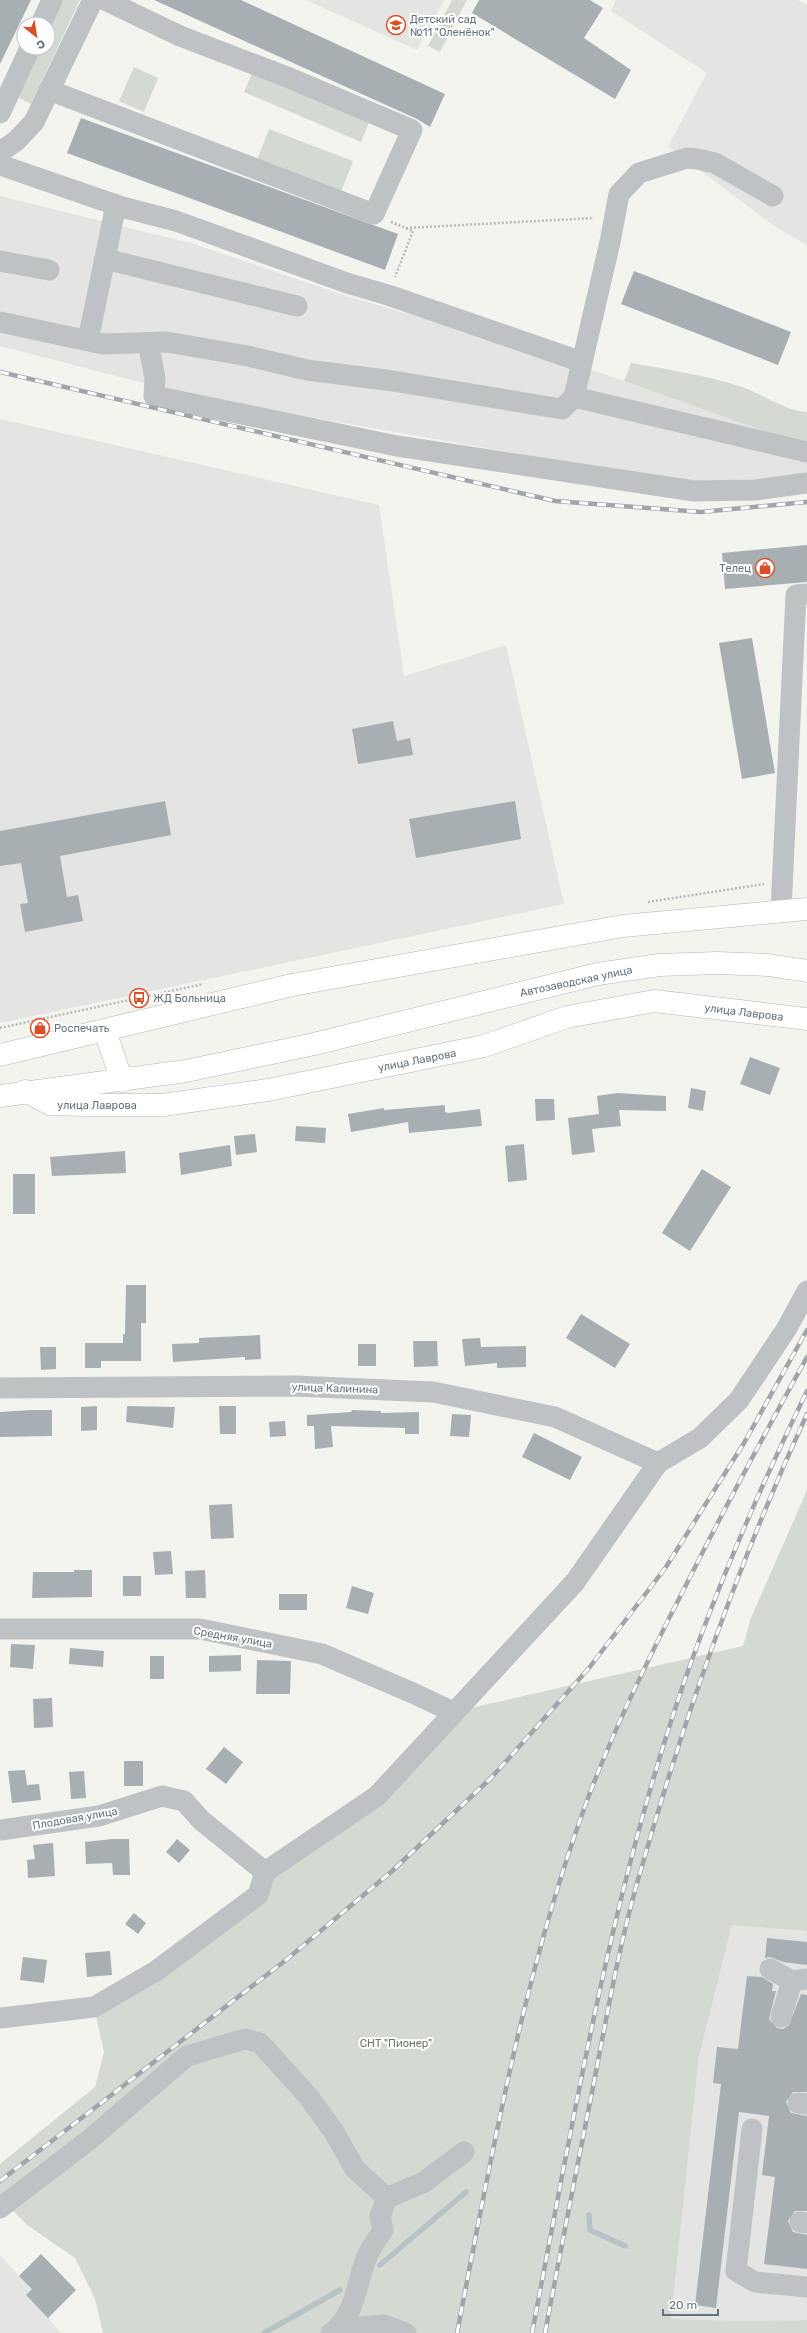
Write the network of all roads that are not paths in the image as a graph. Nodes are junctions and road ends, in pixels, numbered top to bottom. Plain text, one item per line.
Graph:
1 (52, 0) edge
2 (93, 0) edge
3 (105, 0) edge
4 (45, 16) edge
5 (26, 56) edge
6 (49, 90) junction
7 (0, 113) edge
8 (0, 152) edge
9 (0, 165) edge
10 (773, 196) dead end
11 (116, 206) junction
12 (105, 259) junction
13 (0, 260) edge
14 (49, 270) dead end
15 (297, 306) dead end
16 (0, 322) edge
17 (88, 340) junction
18 (148, 343) junction
19 (582, 362) junction
20 (574, 397) junction
21 (807, 452) edge
22 (807, 483) edge
23 (807, 594) edge
24 (807, 909) edge
25 (781, 910) junction
26 (807, 971) edge
27 (489, 1001) joint
28 (807, 1020) edge
29 (105, 1031) junction
30 (0, 1055) edge
31 (122, 1081) junction
32 (25, 1091) junction
33 (0, 1096) edge
34 (807, 1291) edge
35 (0, 1388) edge
36 (658, 1463) junction
37 (0, 1629) edge
38 (453, 1712) junction
39 (0, 1830) edge
40 (265, 1872) junction
41 (770, 1969) dead end
42 (800, 1980) edge
43 (781, 2017) dead end
44 (0, 2018) edge
45 (752, 2129) dead end
46 (464, 2152) dead end
47 (387, 2198) junction
48 (0, 2208) edge
49 (807, 2287) edge
50 (334, 2331) edge
51 (406, 2333) edge

1 - 4 street
2 - 6 street
3 - 6 street
5 - 7 street
6 - 8 street
9 - 11 street
10 - 19 street
11 - 12 street
11 - 19 street
12 - 15 street
12 - 17 street
13 - 14 street
16 - 17 street
17 - 18 street
18 - 20 street
18 - 22 street
19 - 20 street
20 - 21 street
23 - 25 street
24 - 25 main road
25 - 29 main road
26 - 27 main road, Автозаводская улица
27 - 31 main road, улица Лаврова
28 - 32 main road, улица Лаврова
29 - 30 main road
29 - 31 main road
31 - 32 main road, улица Лаврова
32 - 33 main road, улица Лаврова
34 - 36 street
35 - 36 street, улица Калинина
36 - 38 street
37 - 38 street, Средняя улица
38 - 40 street
39 - 40 street, Плодовая улица
40 - 44 street
41 - 42 street
42 - 43 street
45 - 49 street
46 - 47 street
47 - 48 street
47 - 50 street
50 - 51 street

